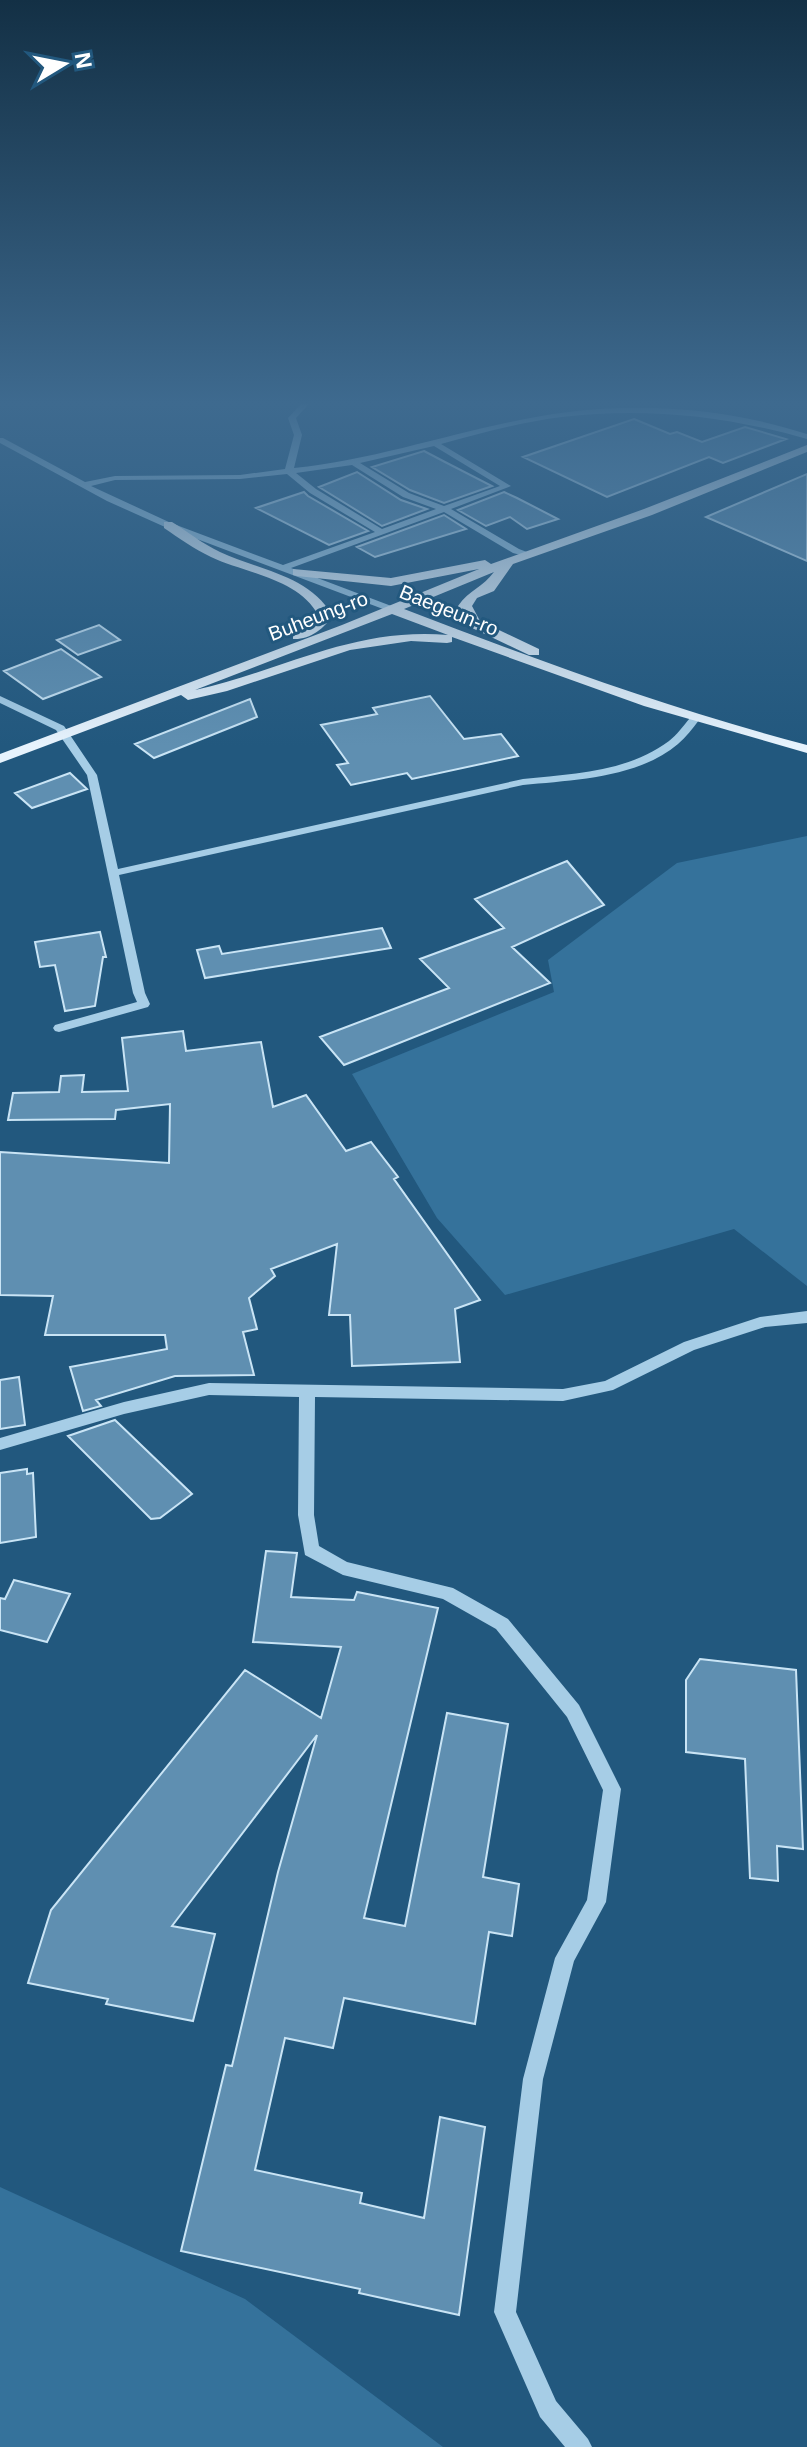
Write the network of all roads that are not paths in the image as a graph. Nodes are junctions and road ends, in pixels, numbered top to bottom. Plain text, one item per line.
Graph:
1 (154, 518) edge
2 (358, 518) edge
3 (424, 518) edge
4 (460, 518) edge
5 (631, 518) edge
6 (168, 525) junction
7 (383, 533) junction
8 (519, 558) junction
9 (290, 570) junction
10 (391, 609) junction
11 (347, 628) junction
12 (494, 650) junction
13 (315, 656) junction
14 (240, 667) junction
15 (0, 699) edge
16 (635, 700) junction
17 (149, 703) junction
18 (694, 720) junction
19 (67, 734) junction
20 (807, 749) edge
21 (0, 759) edge
22 (114, 873) junction
23 (59, 1028) dead end
24 (807, 1317) edge
25 (307, 1392) junction
26 (0, 1444) edge
27 (580, 2447) edge

1 - 6 street, Baegeun-ro
2 - 7 street
3 - 7 street
4 - 8 street
5 - 8 main road, Buheung-ro
6 - 9 street, Baegeun-ro
6 - 14 main road
7 - 9 street
8 - 9 main road
8 - 10 main road, Buheung-ro
8 - 16 main road
9 - 10 street, Baegeun-ro
10 - 11 main road, Buheung-ro
10 - 12 main road, Baegeun-ro
11 - 13 main road
11 - 14 main road, Buheung-ro
12 - 13 main road
12 - 16 main road, Baegeun-ro
13 - 17 main road
14 - 17 main road, Buheung-ro
15 - 19 street
16 - 18 main road, Baegeun-ro
17 - 19 main road, Buheung-ro
18 - 20 main road, Baegeun-ro
18 - 22 street
19 - 21 main road, Buheung-ro
19 - 22 street
22 - 23 street
24 - 25 street
25 - 26 street
25 - 27 street

